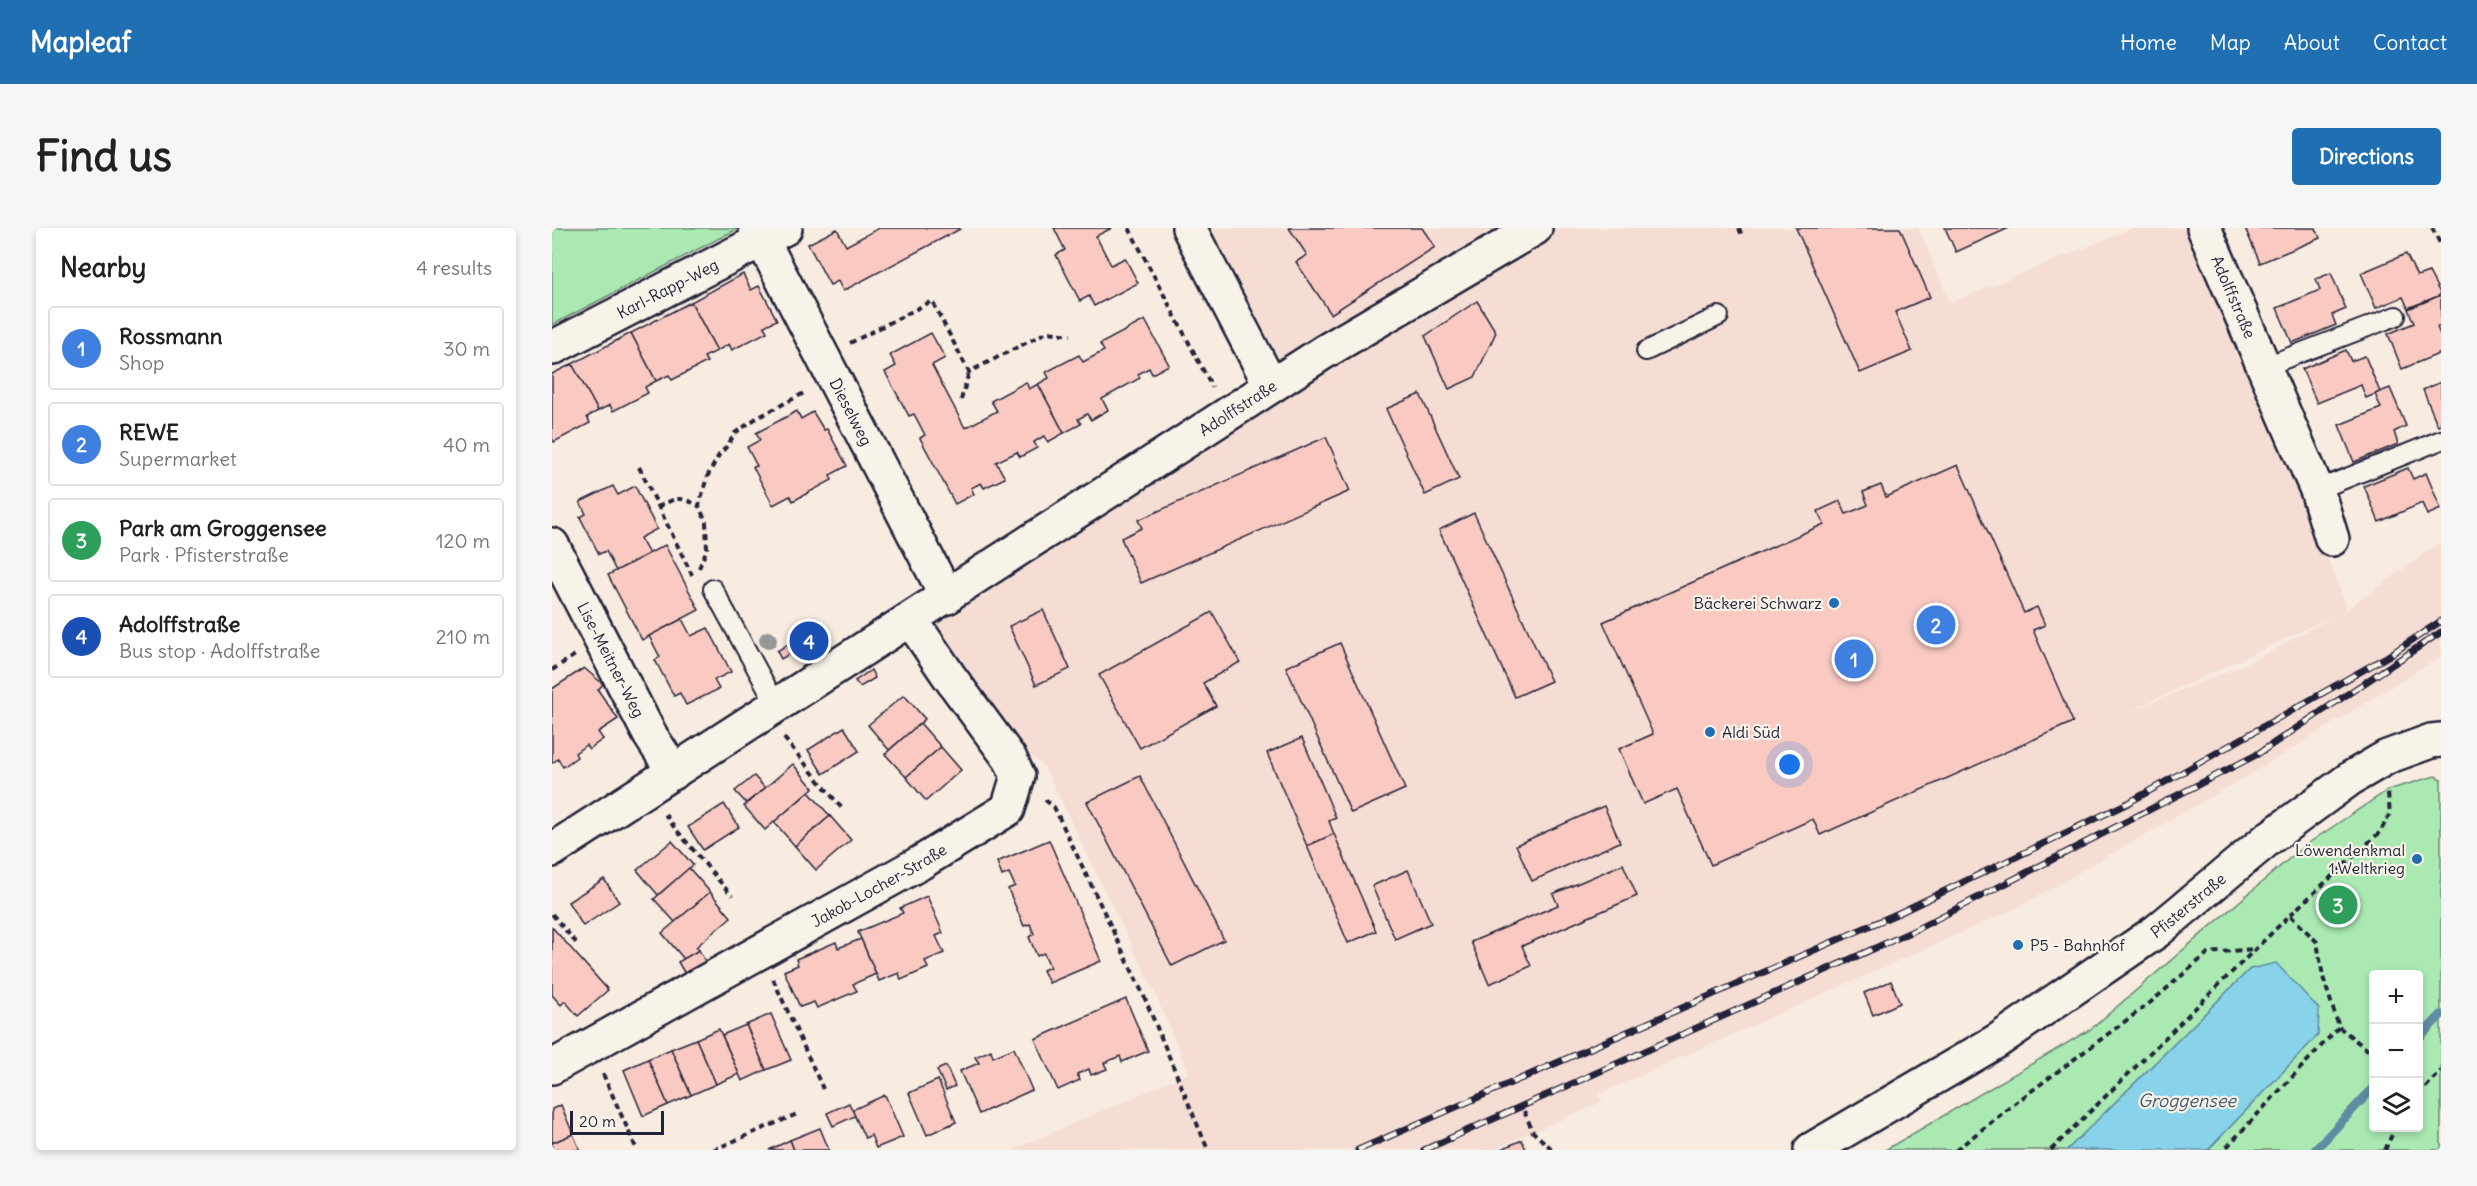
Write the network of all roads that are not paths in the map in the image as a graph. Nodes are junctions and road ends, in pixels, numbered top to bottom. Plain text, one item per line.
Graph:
1 (1189, 228) edge
2 (1534, 228) edge
3 (2204, 228) edge
4 (768, 232) edge
5 (1719, 316) dead end
6 (2396, 316) dead end
7 (552, 348) edge
8 (1646, 351) dead end
9 (2264, 367) junction
10 (1272, 386) junction
11 (2441, 440) edge
12 (2317, 490) junction
13 (2332, 539) dead end
14 (552, 545) edge
15 (713, 590) dead end
16 (947, 597) junction
17 (911, 620) junction
18 (771, 710) junction
19 (2441, 740) edge
20 (662, 780) junction
21 (552, 850) edge
22 (552, 1067) edge
23 (1811, 1150) edge

1 - 10 street
2 - 10 street, Adolffstraße
3 - 9 street, Adolffstraße
4 - 7 street, Karl-Rapp-Weg
4 - 16 street, Dieselweg
5 - 8 lane
6 - 9 lane
9 - 12 street, Adolffstraße
10 - 16 street, Adolffstraße
11 - 12 lane
12 - 13 street, Adolffstraße
14 - 20 street, Lise-Meitner-Weg
15 - 18 lane
16 - 17 street, Adolffstraße
17 - 18 street, Adolffstraße
17 - 22 street, Jakob-Locher-Straße
18 - 20 street, Adolffstraße
19 - 23 street, Pfisterstraße
20 - 21 street, Adolffstraße

